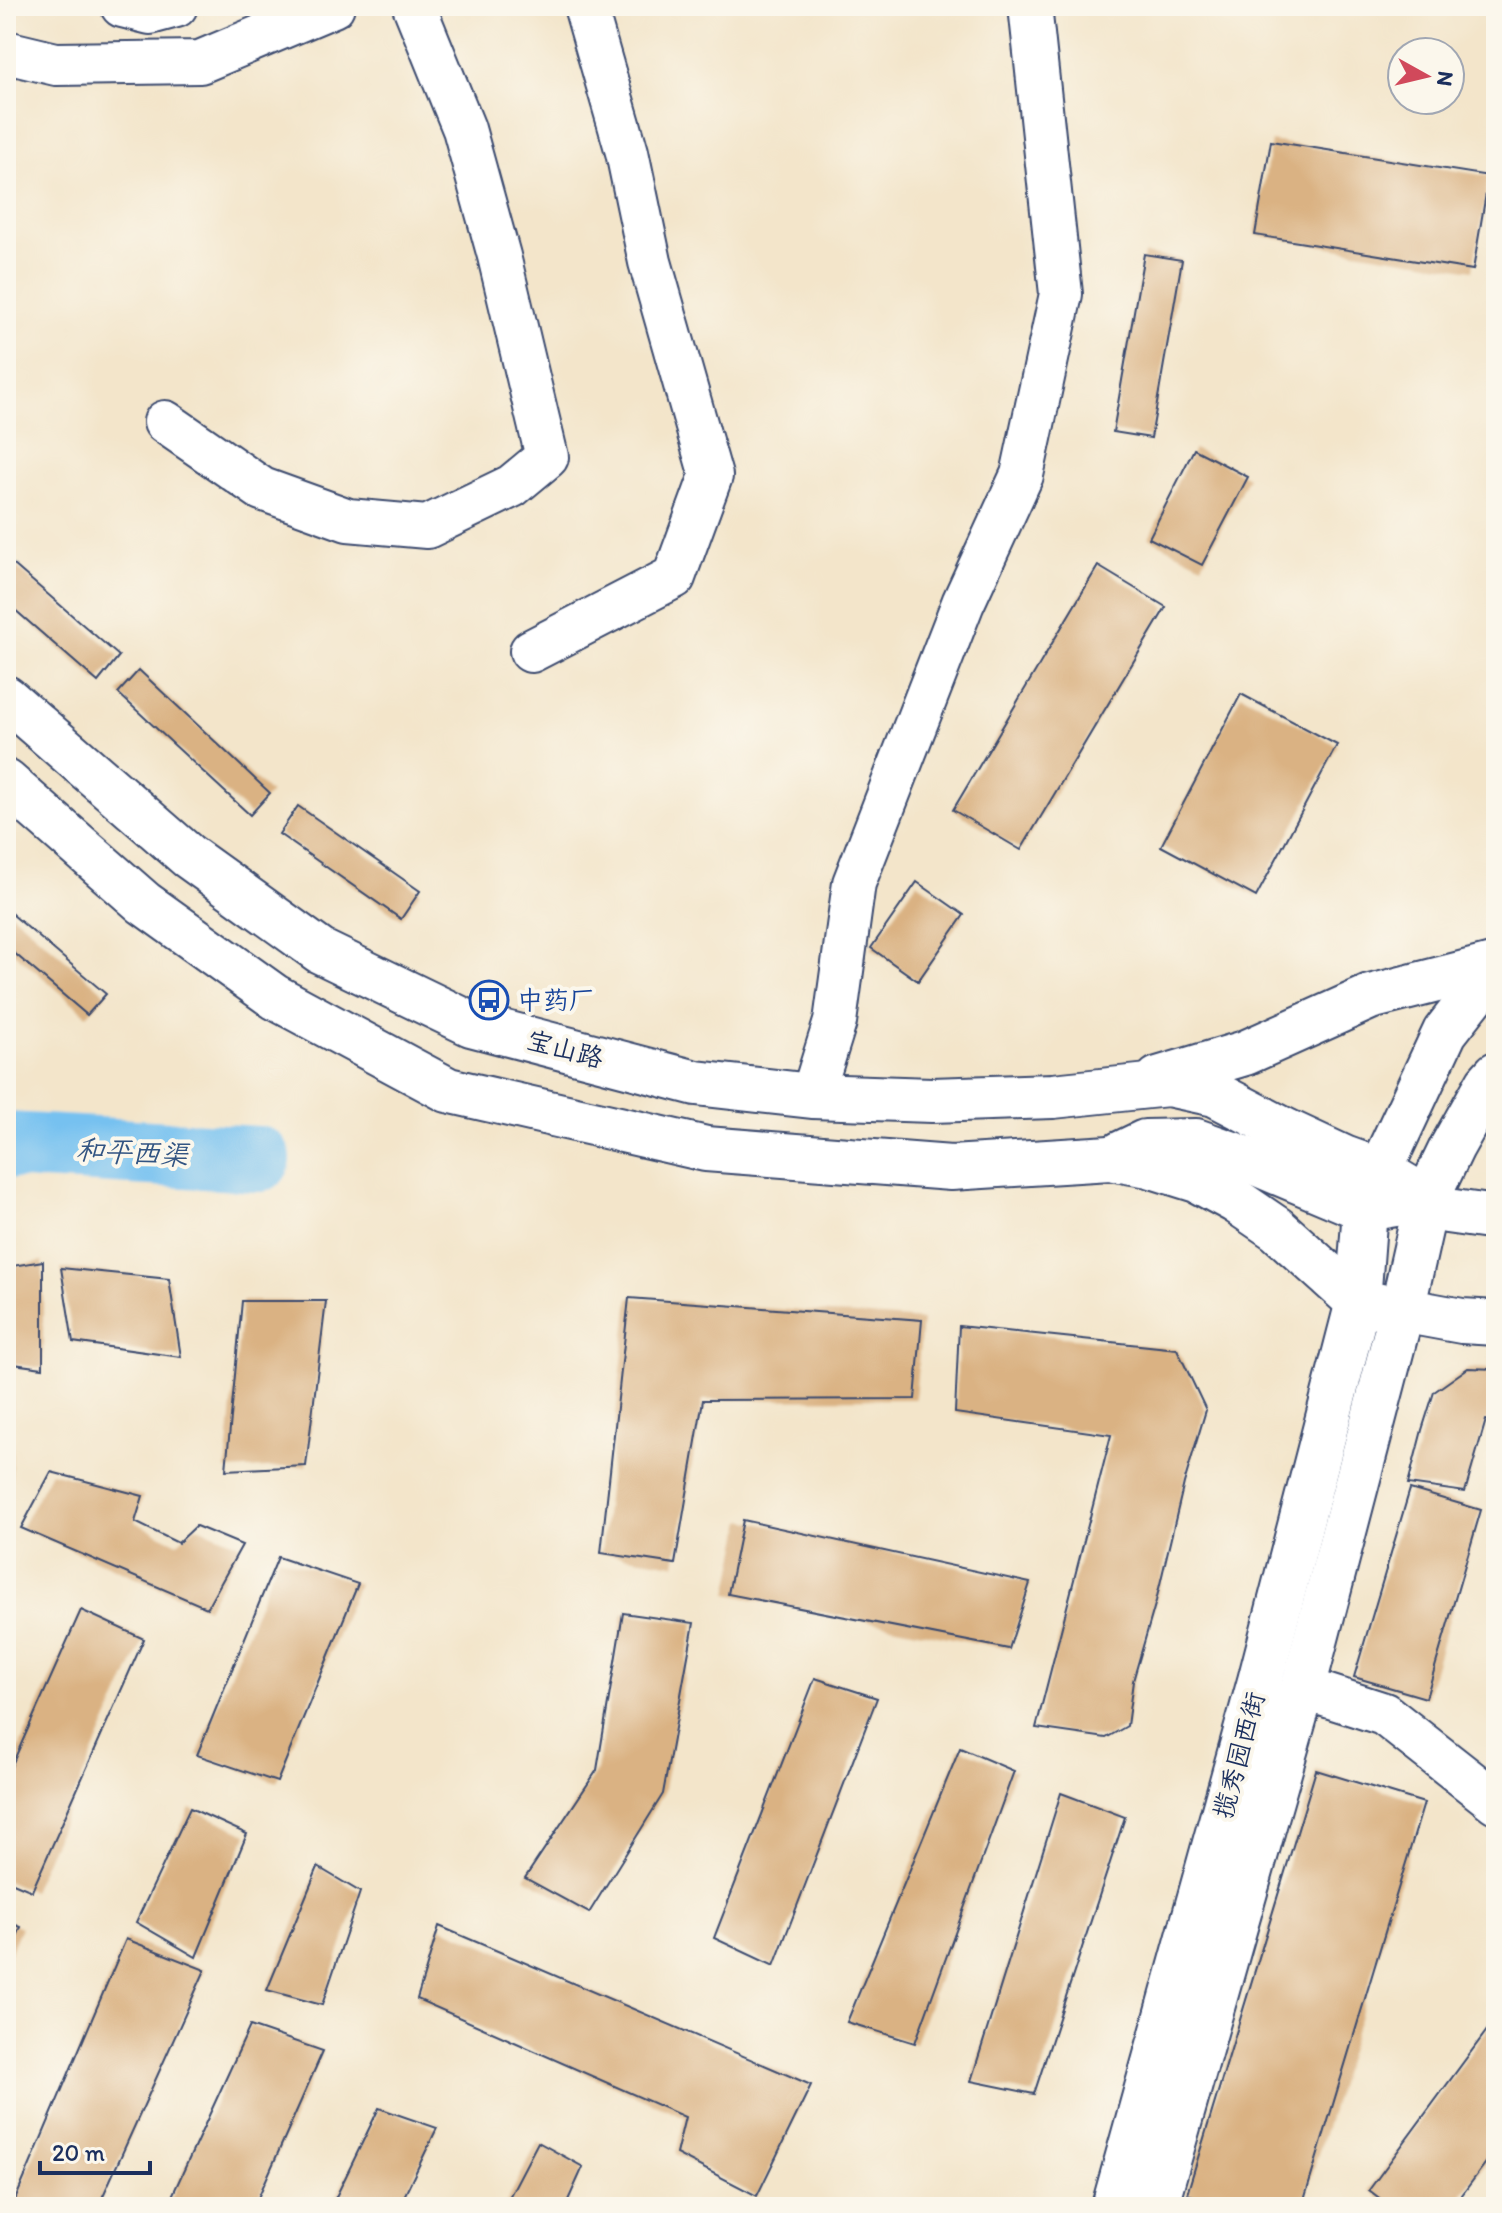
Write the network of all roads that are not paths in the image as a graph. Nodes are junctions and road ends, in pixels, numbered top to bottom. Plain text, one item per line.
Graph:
1 (122, 6) edge
2 (176, 6) edge
3 (414, 6) edge
4 (585, 6) edge
5 (1030, 6) edge
6 (307, 11) edge
7 (6, 52) edge
8 (165, 422) dead end
9 (531, 651) dead end
10 (6, 698) edge
11 (6, 782) edge
12 (1496, 966) edge
13 (1496, 1074) edge
14 (1132, 1088) junction
15 (812, 1096) junction
16 (1110, 1158) junction
17 (1372, 1190) junction
18 (1427, 1199) junction
19 (1496, 1218) edge
20 (1358, 1302) junction
21 (1402, 1310) junction
22 (1496, 1323) edge
23 (1303, 1688) junction
24 (1496, 1802) edge
25 (1114, 2207) edge
26 (1155, 2207) edge

1 - 2 street
3 - 8 street
4 - 9 street
5 - 15 street
6 - 7 street
10 - 15 main road, 宝山路
11 - 16 main road
12 - 14 main road
12 - 17 main road
13 - 18 main road, 揽秀园西街
14 - 15 main road, 宝山路
14 - 17 main road
16 - 17 main road
16 - 20 main road
17 - 18 main road
17 - 20 main road, 揽秀园西街
18 - 19 main road
18 - 21 main road, 揽秀园西街
20 - 21 main road
20 - 25 main road, 揽秀园西街
21 - 22 main road
21 - 23 main road, 揽秀园西街
23 - 24 street
23 - 26 main road, 揽秀园西街

